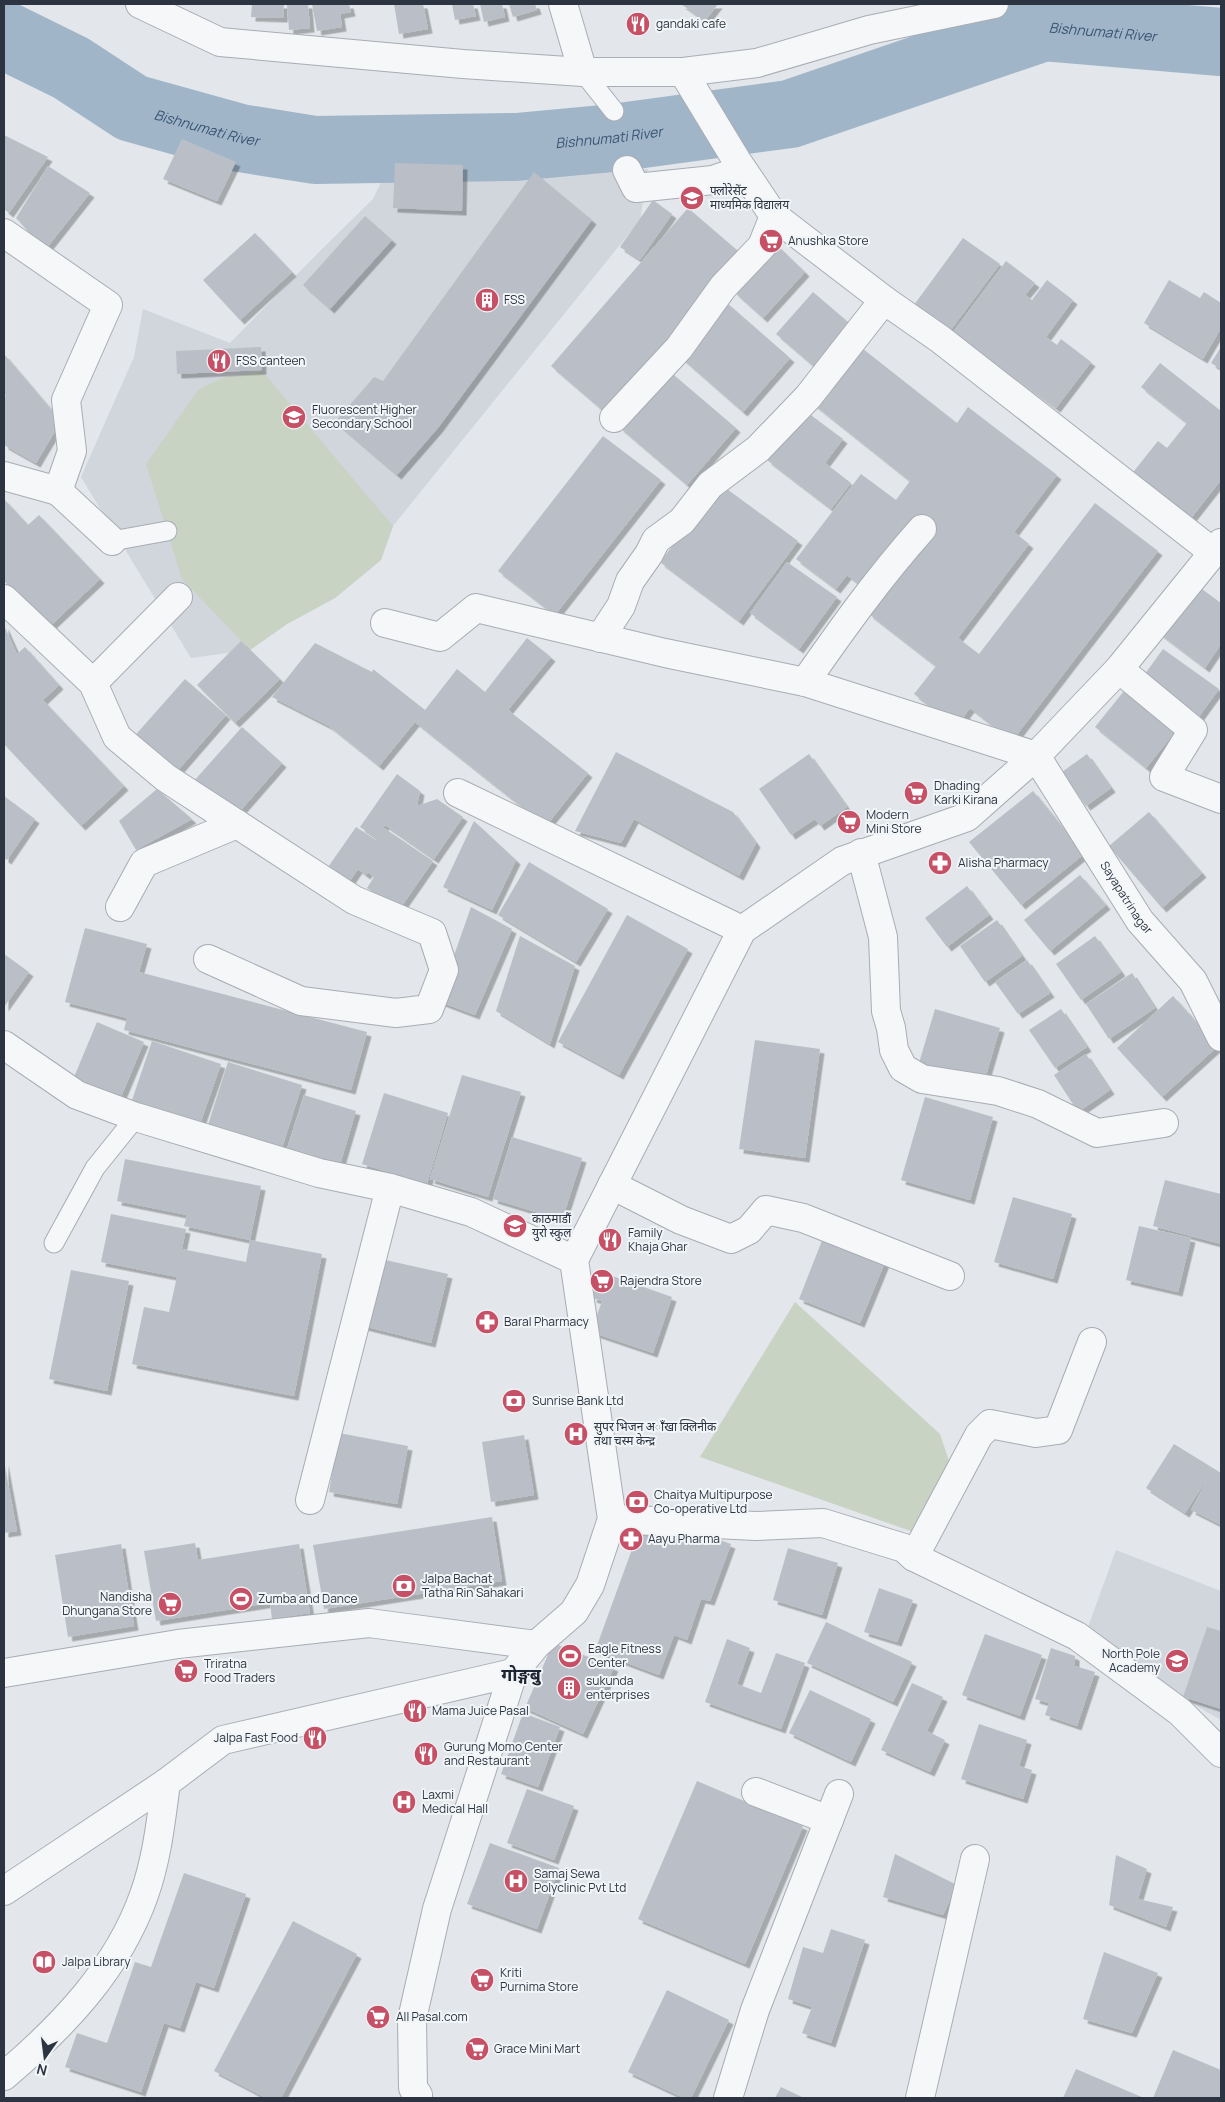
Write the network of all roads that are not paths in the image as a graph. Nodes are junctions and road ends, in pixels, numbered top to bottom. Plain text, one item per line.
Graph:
1 (140, 4) edge
2 (563, 4) edge
3 (994, 4) edge
4 (583, 72) junction
5 (683, 72) junction
6 (614, 111) dead end
7 (739, 166) junction
8 (627, 170) dead end
9 (774, 216) junction
10 (4, 233) edge
11 (884, 300) junction
12 (614, 418) dead end
13 (4, 476) edge
14 (58, 491) junction
15 (922, 529) dead end
16 (167, 531) dead end
17 (112, 540) joint
18 (1218, 548) edge
19 (178, 596) dead end
20 (4, 599) edge
21 (385, 622) dead end
22 (600, 638) junction
23 (1119, 669) junction
24 (805, 682) junction
25 (93, 683) junction
26 (1036, 756) junction
27 (458, 792) dead end
28 (1221, 799) edge
29 (237, 824) junction
30 (861, 853) junction
31 (120, 908) dead end
32 (742, 930) junction
33 (208, 959) dead end
34 (1221, 1036) edge
35 (4, 1045) edge
36 (136, 1117) junction
37 (1164, 1123) dead end
38 (612, 1185) junction
39 (390, 1188) junction
40 (54, 1243) dead end
41 (574, 1260) junction
42 (950, 1276) dead end
43 (1092, 1342) dead end
44 (310, 1500) dead end
45 (612, 1519) junction
46 (914, 1557) junction
47 (536, 1645) junction
48 (4, 1673) edge
49 (513, 1673) junction
50 (1221, 1752) edge
51 (166, 1783) junction
52 (756, 1792) dead end
53 (839, 1794) dead end
54 (829, 1820) junction
55 (975, 1860) dead end
56 (4, 1891) edge
57 (4, 2076) edge
58 (419, 2097) edge
59 (728, 2098) edge
60 (920, 2098) edge

1 - 4 street
2 - 4 street
3 - 5 street
4 - 5 street
4 - 6 lane
5 - 7 street
7 - 8 street
7 - 9 street
9 - 11 street
9 - 12 street
10 - 14 street
11 - 18 street
11 - 22 street
13 - 14 street
14 - 17 street
15 - 24 street
16 - 17 lane
18 - 23 street
19 - 25 street
20 - 25 street
21 - 22 street
22 - 24 street
23 - 26 street
23 - 28 street
24 - 26 street
25 - 29 street
26 - 30 street
26 - 34 street, Sayapatrinagar
27 - 32 street
29 - 31 street
29 - 33 street
30 - 32 street
30 - 37 street
32 - 38 street
35 - 36 street
36 - 39 street
36 - 40 lane
38 - 41 street
38 - 42 street
39 - 41 street
39 - 44 street
41 - 45 street
43 - 46 street
45 - 46 street
45 - 47 street
46 - 50 street
47 - 48 street
47 - 49 street
49 - 51 street
49 - 58 street
51 - 56 street
51 - 57 street
52 - 54 street
53 - 54 street
54 - 59 street
55 - 60 street

